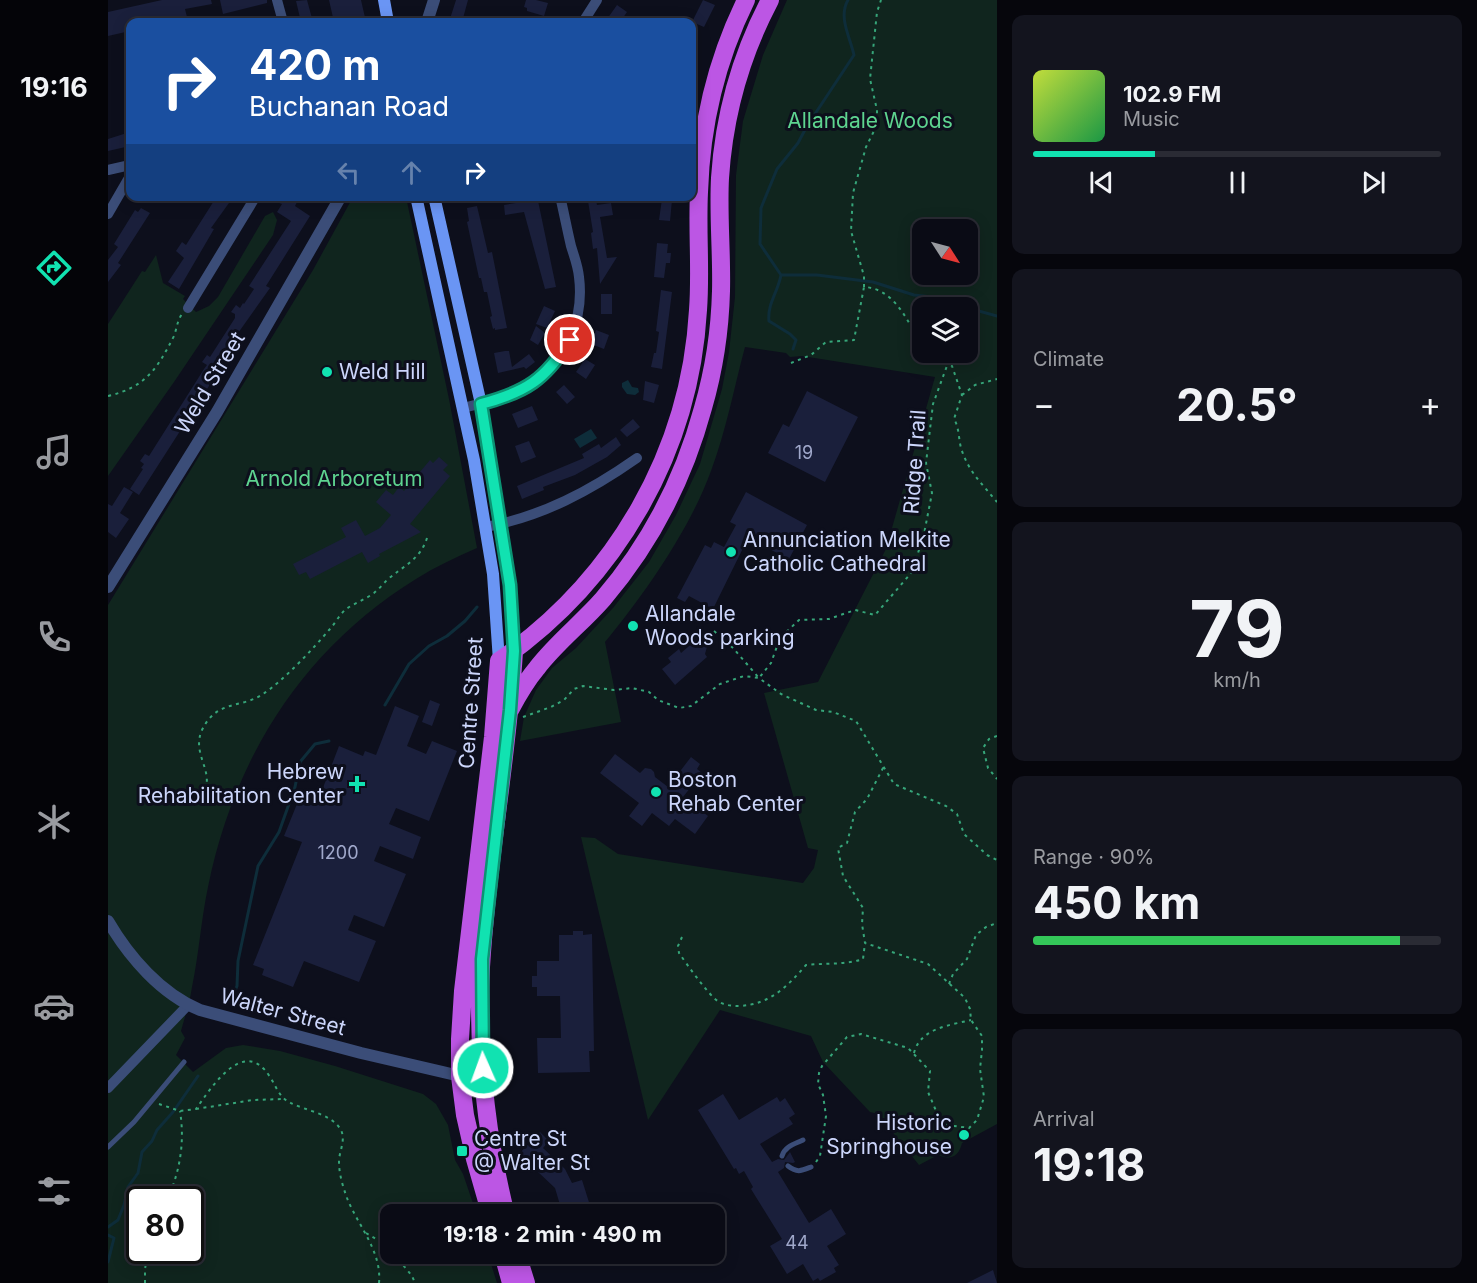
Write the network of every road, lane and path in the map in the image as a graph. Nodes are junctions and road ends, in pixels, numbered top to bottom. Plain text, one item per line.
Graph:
1 (278, 0) edge
2 (434, 0) edge
3 (746, 0) edge
4 (770, 0) edge
5 (881, 0) edge
6 (593, 1) edge
7 (385, 2) edge
8 (281, 18) edge
9 (389, 18) edge
10 (428, 18) edge
11 (585, 18) edge
12 (126, 166) edge
13 (108, 170) edge
14 (126, 183) edge
15 (253, 201) edge
16 (338, 201) edge
17 (417, 201) edge
18 (435, 201) edge
19 (561, 201) edge
20 (108, 214) edge
21 (699, 275) junction
22 (721, 276) junction
23 (864, 286) junction
24 (188, 308) joint
25 (459, 311) junction
26 (441, 314) junction
27 (912, 327) edge
28 (791, 363) dead end
29 (948, 363) joint
30 (997, 379) edge
31 (962, 395) junction
32 (108, 396) edge
33 (481, 404) junction
34 (464, 408) junction
35 (637, 458) dead end
36 (997, 502) edge
37 (500, 524) junction
38 (486, 527) junction
39 (427, 538) dead end
40 (108, 587) edge
41 (714, 631) dead end
42 (507, 656) junction
43 (759, 678) junction
44 (516, 713) junction
45 (997, 736) edge
46 (884, 766) junction
47 (997, 779) edge
48 (184, 800) dead end
49 (997, 860) edge
50 (108, 921) edge
51 (997, 923) edge
52 (682, 937) dead end
53 (865, 943) junction
54 (949, 984) junction
55 (188, 1005) junction
56 (971, 1020) junction
57 (914, 1053) junction
58 (184, 1062) dead end
59 (460, 1076) junction
60 (483, 1077) junction
61 (108, 1088) edge
62 (284, 1099) junction
63 (150, 1101) junction
64 (196, 1109) junction
65 (180, 1111) junction
66 (803, 1140) dead end
67 (108, 1147) edge
68 (782, 1156) dead end
69 (816, 1162) dead end
70 (788, 1166) dead end
71 (811, 1167) dead end
72 (173, 1186) edge
73 (488, 1204) edge
74 (504, 1204) edge
75 (365, 1233) junction
76 (380, 1241) edge
77 (146, 1264) edge
78 (402, 1264) edge
79 (509, 1264) edge
80 (517, 1264) edge
81 (518, 1280) edge
82 (145, 1283) edge
83 (379, 1283) edge
84 (415, 1283) edge

1 - 8 street
2 - 10 street
3 - 21 highway
4 - 22 highway
5 - 23 path
6 - 11 street
7 - 9 main road
12 - 13 street
14 - 20 street
15 - 24 street
16 - 40 street, Weld Street
17 - 26 main road, Centre Street
18 - 25 main road, Centre Street
19 - 33 street
21 - 22 highway
21 - 42 highway
22 - 44 highway
23 - 27 path
23 - 28 path
24 - 32 path
25 - 26 main road
25 - 33 main road, Centre Street
26 - 34 main road, Centre Street
29 - 31 path
29 - 43 path, Ridge Trail
30 - 31 path
31 - 36 path
33 - 34 street
33 - 37 main road, Centre Street
34 - 38 main road, Centre Street
35 - 37 street
37 - 38 street
37 - 42 main road, Centre Street
38 - 42 main road, Centre Street
39 - 48 path
41 - 43 path
42 - 44 highway, Centre Street
42 - 59 highway, Centre Street
43 - 44 path
43 - 46 path
44 - 60 highway, Centre Street
45 - 47 path
46 - 49 path
46 - 53 path
50 - 55 street, Walter Street
51 - 54 path
52 - 53 path
53 - 54 path
54 - 56 path
55 - 59 street, Walter Street
55 - 61 street
56 - 57 path
56 - 57 path
57 - 69 path
58 - 63 lane
59 - 60 street, Walter Street
59 - 73 highway, Centre Street
60 - 74 highway, Centre Street
62 - 64 path
62 - 64 path
62 - 75 path
63 - 65 path
63 - 67 lane
64 - 65 path
65 - 72 path
66 - 68 lane
70 - 71 lane
75 - 76 path
75 - 83 path
77 - 82 path
78 - 84 path
79 - 81 highway
80 - 81 highway

